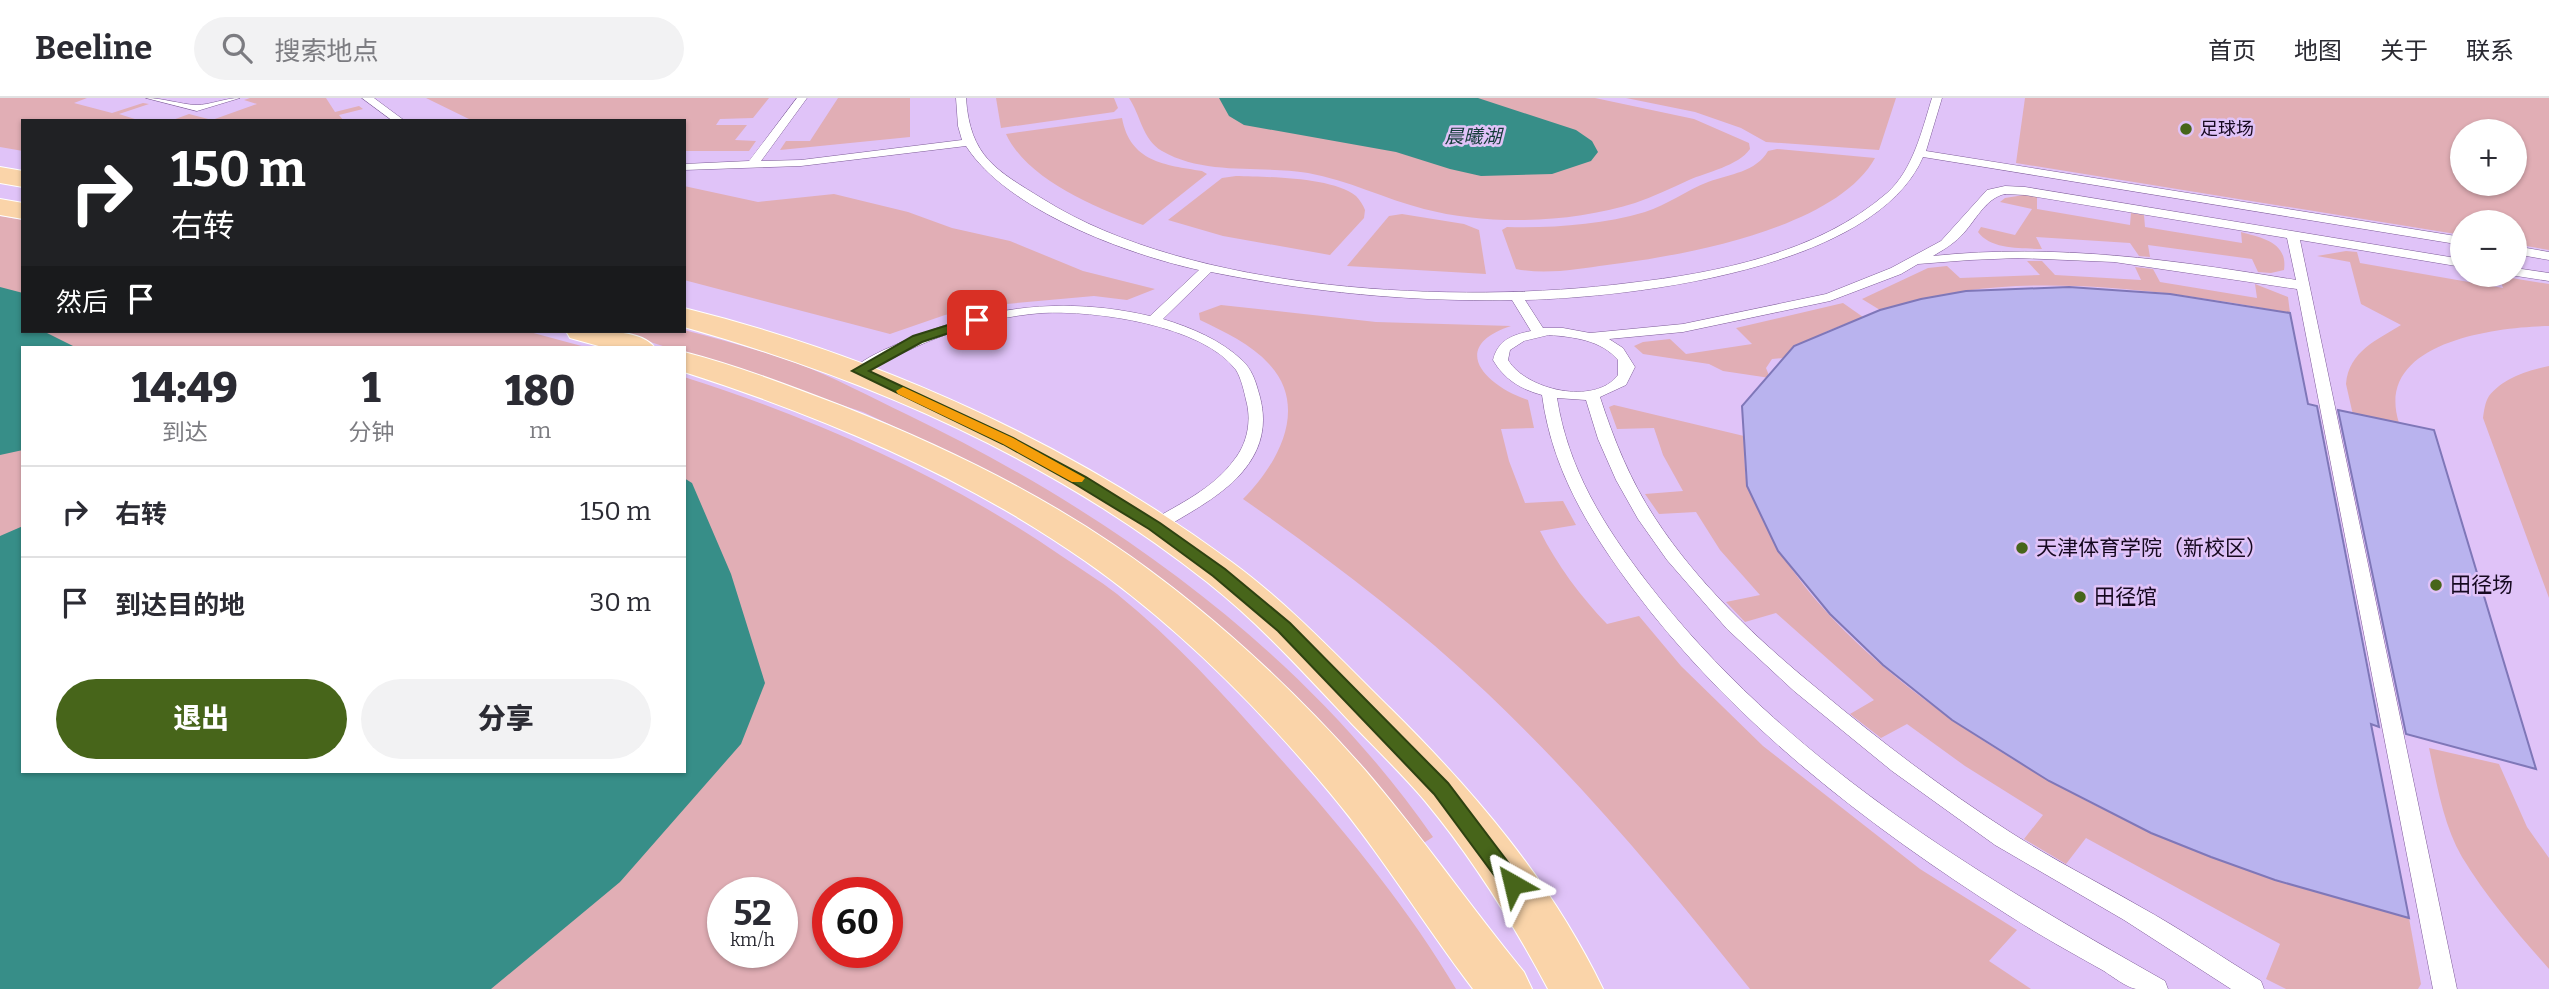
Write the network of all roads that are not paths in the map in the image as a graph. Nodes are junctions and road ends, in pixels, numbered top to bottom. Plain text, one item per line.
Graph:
1 (151, 98) edge
2 (235, 98) edge
3 (367, 98) edge
4 (802, 98) edge
5 (961, 98) edge
6 (1937, 98) edge
7 (397, 119) edge
8 (969, 142) junction
9 (1920, 153) junction
10 (751, 166) junction
11 (686, 167) edge
12 (0, 175) edge
13 (21, 178) edge
14 (0, 207) edge
15 (21, 211) edge
16 (2294, 235) junction
17 (2450, 239) edge
18 (2527, 252) edge
19 (2549, 256) edge
20 (2450, 261) edge
21 (1912, 263) junction
22 (1209, 267) junction
23 (2527, 274) edge
24 (2549, 277) edge
25 (2305, 286) junction
26 (1516, 296) junction
27 (686, 318) edge
28 (1153, 321) junction
29 (588, 333) edge
30 (1539, 333) junction
31 (1589, 337) junction
32 (632, 346) edge
33 (686, 363) edge
34 (858, 371) junction
35 (1549, 394) junction
36 (1592, 395) junction
37 (1154, 526) junction
38 (1505, 989) edge
39 (1576, 989) edge
40 (2156, 989) edge
41 (2252, 989) edge
42 (2445, 989) edge

1 - 2 lane
3 - 7 lane
4 - 10 lane
5 - 8 lane
6 - 9 lane
8 - 10 lane
8 - 22 lane
9 - 17 lane
9 - 26 lane
10 - 11 lane
12 - 13 main road
14 - 15 main road
16 - 20 lane
16 - 21 lane
16 - 25 lane
18 - 19 lane
21 - 25 lane
21 - 31 lane
22 - 26 lane
22 - 28 lane
23 - 24 lane
25 - 42 lane
26 - 30 lane
27 - 34 main road
28 - 34 lane
28 - 37 lane
29 - 32 main road
30 - 31 lane
30 - 35 lane
31 - 36 lane
33 - 38 main road
34 - 37 main road
35 - 36 lane
35 - 40 lane
36 - 41 lane
37 - 39 main road

